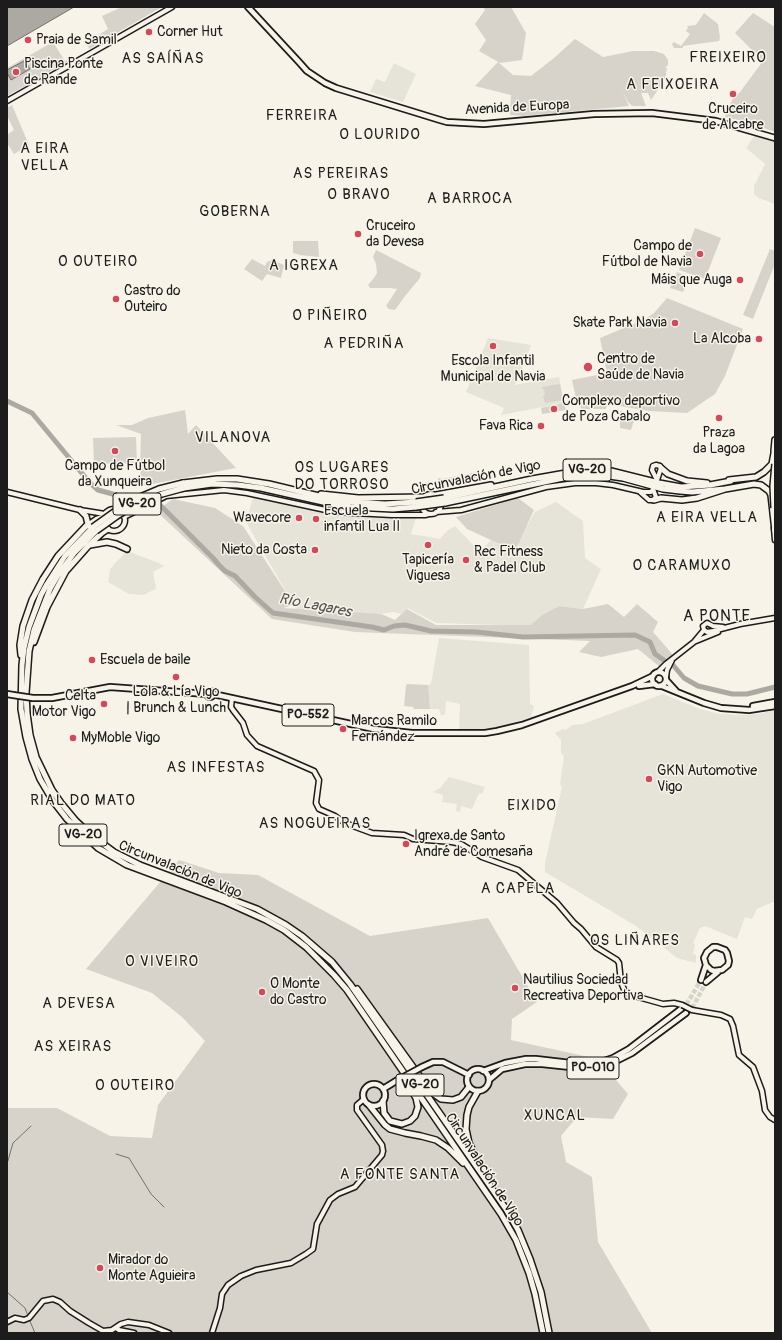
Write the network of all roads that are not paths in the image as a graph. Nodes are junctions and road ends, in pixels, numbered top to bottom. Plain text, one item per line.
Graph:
1 (172, 7) edge
2 (248, 7) edge
3 (252, 7) edge
4 (7, 101) edge
5 (775, 136) edge
6 (775, 440) edge
7 (775, 448) edge
8 (774, 454) junction
9 (775, 464) edge
10 (775, 467) edge
11 (661, 468) dead end
12 (769, 468) junction
13 (764, 472) junction
14 (532, 479) junction
15 (731, 481) junction
16 (184, 485) junction
17 (764, 486) junction
18 (282, 487) junction
19 (724, 489) junction
20 (769, 491) junction
21 (7, 492) edge
22 (640, 492) junction
23 (652, 492) junction
24 (775, 492) edge
25 (436, 495) junction
26 (424, 497) junction
27 (647, 497) junction
28 (654, 500) junction
29 (445, 501) junction
30 (418, 505) junction
31 (440, 508) junction
32 (80, 510) junction
33 (436, 512) junction
34 (448, 512) junction
35 (429, 514) junction
36 (414, 515) junction
37 (775, 515) edge
38 (104, 516) junction
39 (124, 517) junction
40 (774, 524) junction
41 (86, 526) junction
42 (95, 529) junction
43 (108, 529) junction
44 (775, 532) edge
45 (775, 540) edge
46 (89, 545) junction
47 (127, 549) dead end
48 (775, 618) edge
49 (711, 625) junction
50 (727, 627) junction
51 (704, 630) junction
52 (710, 631) junction
53 (701, 639) junction
54 (694, 642) junction
55 (22, 665) junction
56 (667, 665) junction
57 (658, 672) junction
58 (26, 676) junction
59 (653, 676) junction
60 (666, 678) junction
61 (655, 684) junction
62 (632, 686) junction
63 (662, 686) junction
64 (7, 694) edge
65 (232, 698) junction
66 (775, 702) edge
67 (775, 706) edge
68 (50, 792) junction
69 (168, 878) junction
70 (332, 962) junction
71 (706, 965) junction
72 (718, 971) junction
73 (701, 980) tunnel mouth
74 (706, 982) tunnel mouth
75 (683, 1009) junction
76 (387, 1048) junction
77 (483, 1071) junction
78 (469, 1074) junction
79 (489, 1080) junction
80 (469, 1086) junction
81 (383, 1089) junction
82 (478, 1091) junction
83 (364, 1099) junction
84 (383, 1101) junction
85 (369, 1104) junction
86 (775, 1120) edge
87 (471, 1169) junction
88 (506, 1209) junction
89 (7, 1322) edge
90 (116, 1328) junction
91 (134, 1333) edge
92 (169, 1333) edge
93 (212, 1333) edge
94 (543, 1333) edge
95 (549, 1333) edge

1 - 4 street
2 - 5 main road, Avenida de Europa
3 - 5 main road, Avenida de Europa
6 - 8 highway
7 - 8 highway
8 - 12 highway
9 - 37 highway, bridge
10 - 12 highway
11 - 15 highway
12 - 13 highway
13 - 15 highway
13 - 17 highway
14 - 15 highway, Circunvalación de Vigo / VG-20
14 - 25 highway
14 - 29 highway, Circunvalación de Vigo / VG-20
16 - 18 highway, Circunvalación de Vigo / VG-20
16 - 30 highway, Circunvalación de Vigo / VG-20
16 - 42 highway, Circunvalación de Vigo / VG-20, bridge
17 - 19 highway
17 - 20 highway
18 - 26 highway
18 - 30 highway, Circunvalación de Vigo / VG-20
19 - 28 highway
19 - 29 highway, Circunvalación de Vigo / VG-20
20 - 24 highway
20 - 40 highway
21 - 32 street
22 - 23 street
22 - 27 street
22 - 34 street
23 - 27 street
23 - 28 street
25 - 26 street
25 - 31 street
26 - 30 street
27 - 28 street
29 - 30 highway, Circunvalación de Vigo / VG-20, bridge
30 - 35 street
30 - 36 street
31 - 33 street
31 - 34 street
32 - 38 street
32 - 41 highway
33 - 34 street
33 - 35 street
35 - 36 street
36 - 39 street
38 - 39 street
38 - 41 highway
38 - 43 street
39 - 43 street
40 - 44 highway
40 - 45 street
41 - 55 highway
42 - 55 highway, Circunvalación de Vigo / VG-20
42 - 58 highway, Circunvalación de Vigo / VG-20
43 - 46 highway
46 - 47 highway
46 - 58 highway
48 - 50 street
49 - 50 street
49 - 51 street
49 - 52 street
50 - 52 street
50 - 53 street
51 - 52 street
51 - 54 street
52 - 53 street
53 - 54 street
54 - 56 street
55 - 68 highway, Circunvalación de Vigo / VG-20
56 - 57 street
56 - 60 street
57 - 59 main road
57 - 60 main road
58 - 68 highway, Circunvalación de Vigo / VG-20
59 - 61 main road
59 - 62 main road
60 - 63 main road
60 - 66 main road
61 - 62 main road
61 - 63 main road
62 - 65 main road, PO-552
63 - 67 main road
64 - 65 main road, PO-552, bridge
65 - 75 street
68 - 69 highway, Circunvalación de Vigo / VG-20
69 - 70 highway, Circunvalación de Vigo / VG-20
69 - 76 highway, Circunvalación de Vigo / VG-20
70 - 80 highway
70 - 88 highway, Circunvalación de Vigo / VG-20
71 - 72 main road
71 - 72 main road
71 - 73 main road
72 - 74 main road
75 - 77 main road, PO-010
75 - 79 main road, PO-010
75 - 86 street, bridge
76 - 84 highway
76 - 87 highway, Circunvalación de Vigo / VG-20
77 - 78 main road
77 - 79 main road
78 - 80 main road
78 - 81 main road, bridge
79 - 82 main road
80 - 82 main road
81 - 83 main road
81 - 84 main road
82 - 88 highway
83 - 85 main road
83 - 93 street
84 - 85 main road
85 - 87 highway
87 - 94 highway, Circunvalación de Vigo / VG-20
88 - 95 highway, Circunvalación de Vigo / VG-20
89 - 90 street
90 - 91 street
90 - 92 street

